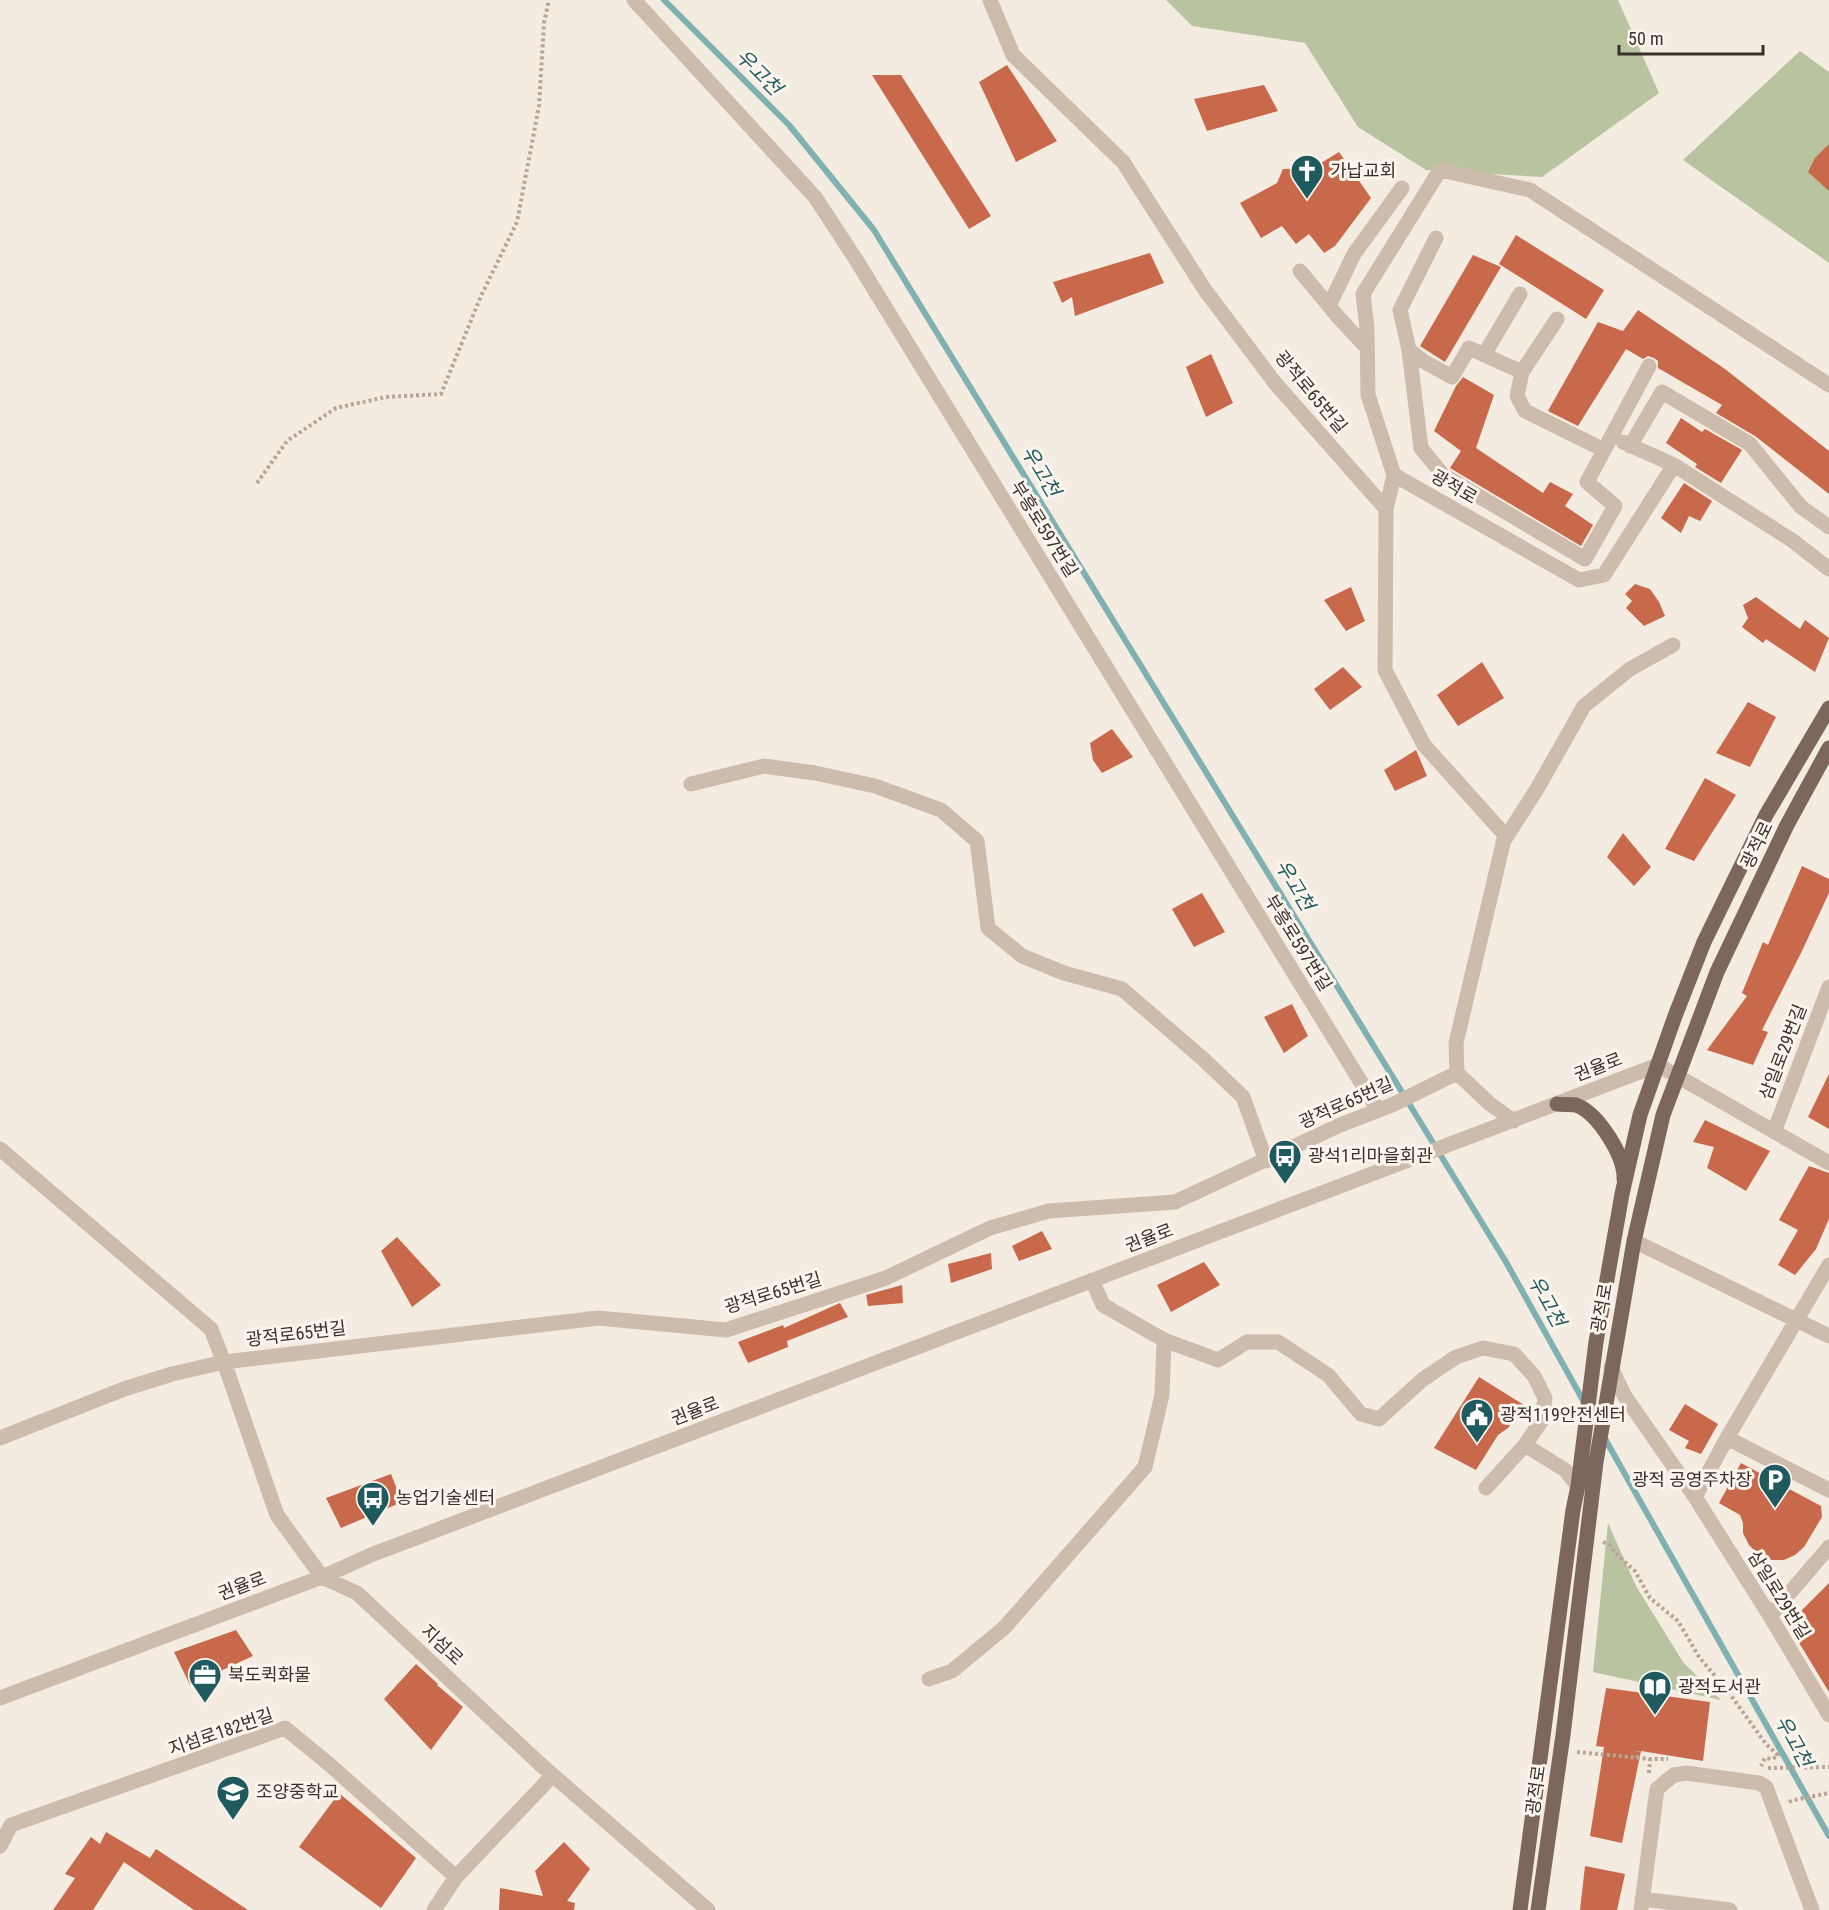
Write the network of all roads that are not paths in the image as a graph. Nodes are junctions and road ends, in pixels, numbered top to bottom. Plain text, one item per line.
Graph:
1 (634, 0) edge
2 (990, 0) edge
3 (1401, 188) dead end
4 (1436, 238) dead end
5 (1300, 271) dead end
6 (1520, 294) dead end
7 (1329, 306) junction
8 (1557, 319) dead end
9 (1367, 348) junction
10 (1409, 350) junction
11 (1484, 355) junction
12 (1649, 366) dead end
13 (1522, 372) junction
14 (1829, 385) edge
15 (1612, 435) junction
16 (1630, 446) junction
17 (1604, 450) junction
18 (1674, 465) junction
19 (1394, 475) junction
20 (1386, 509) junction
21 (1829, 527) edge
22 (1829, 569) edge
23 (1673, 645) dead end
24 (1829, 708) edge
25 (1829, 748) edge
26 (692, 784) dead end
27 (1503, 842) junction
28 (1829, 987) edge
29 (1658, 1065) junction
30 (1457, 1073) junction
31 (1678, 1075) junction
32 (1557, 1104) junction
33 (1385, 1108) junction
34 (1514, 1121) junction
35 (1774, 1132) junction
36 (0, 1149) edge
37 (1266, 1161) junction
38 (1829, 1163) edge
39 (1622, 1194) junction
40 (1634, 1241) junction
41 (1829, 1265) edge
42 (1092, 1280) junction
43 (1797, 1319) junction
44 (1829, 1336) edge
45 (1164, 1340) junction
46 (224, 1362) junction
47 (1611, 1366) junction
48 (0, 1438) edge
49 (1727, 1438) junction
50 (1525, 1444) junction
51 (1578, 1486) junction
52 (1486, 1488) dead end
53 (1829, 1490) edge
54 (1695, 1497) junction
55 (1829, 1547) edge
56 (322, 1577) junction
57 (1770, 1616) junction
58 (929, 1679) dead end
59 (0, 1698) edge
60 (1829, 1715) edge
61 (553, 1775) junction
62 (0, 1846) edge
63 (456, 1877) junction
64 (1642, 1904) edge
65 (434, 1910) edge
66 (708, 1910) edge
67 (1520, 1910) edge
68 (1538, 1910) edge
69 (1730, 1910) edge
70 (1812, 1910) edge

1 - 33 street, 부흥로597번길
2 - 20 street, 광적로65번길
3 - 7 street
4 - 10 street
5 - 7 street
6 - 11 street
7 - 9 street
8 - 13 street
9 - 14 street
9 - 19 street
10 - 11 street
10 - 17 street
11 - 13 street
12 - 15 street
13 - 17 street
15 - 16 street
15 - 17 street
16 - 18 street
16 - 21 street
18 - 19 street, 광적로
18 - 22 street
19 - 20 street
20 - 27 street
23 - 27 street
24 - 29 main road, 광적로
25 - 31 main road, 광적로
26 - 37 street
27 - 30 street
28 - 35 street, 삼일로29번길
29 - 31 street, 삼일로29번길
29 - 32 street, 권율로
29 - 39 main road, 광적로
30 - 33 street, 광적로65번길
30 - 34 street
31 - 35 street, 삼일로29번길
31 - 40 main road, 광적로
32 - 34 street, 권율로
32 - 39 main road
33 - 37 street, 광적로65번길
34 - 42 street, 권율로
35 - 38 street, 삼일로29번길
36 - 46 street, 지섬로
37 - 46 street, 광적로65번길
39 - 51 main road, 광적로
40 - 43 street
40 - 47 main road, 광적로
41 - 43 street
42 - 45 street
42 - 56 street, 권율로
43 - 44 street
43 - 49 street
45 - 50 street
45 - 58 street
46 - 48 street, 광적로65번길
46 - 56 street, 지섬로
47 - 54 street, 삼일로29번길
47 - 68 main road, 광적로
49 - 53 street
49 - 54 street
50 - 51 street
50 - 52 street
51 - 67 main road, 광적로
54 - 57 street, 삼일로29번길
55 - 57 street
56 - 59 street, 권율로
56 - 61 street, 지섬로
57 - 60 street, 삼일로29번길
61 - 63 street
61 - 66 street, 지섬로
62 - 63 street, 지섬로182번길
63 - 65 street
64 - 69 street
64 - 70 street

